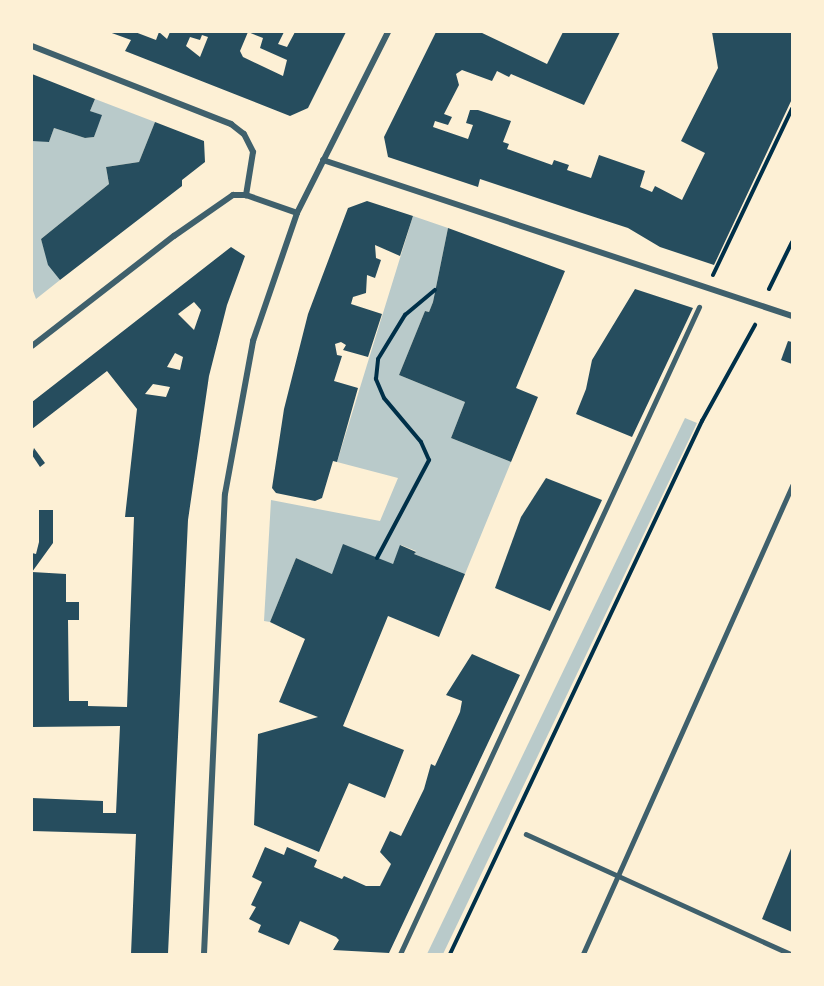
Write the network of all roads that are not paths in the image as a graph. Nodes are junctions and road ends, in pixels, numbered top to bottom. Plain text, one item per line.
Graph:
1 (388, 32) edge
2 (32, 46) edge
3 (323, 160) junction
4 (246, 195) junction
5 (297, 213) junction
6 (699, 307) dead end
7 (792, 316) edge
8 (32, 346) edge
9 (792, 486) edge
10 (526, 834) dead end
11 (617, 878) junction
12 (204, 954) edge
13 (400, 954) edge
14 (583, 954) edge
15 (791, 954) edge

1 - 3 street
2 - 4 street
3 - 5 street
3 - 7 street
4 - 5 street
4 - 8 street
5 - 12 street
6 - 13 street
9 - 11 lane
10 - 11 lane
11 - 14 lane
11 - 15 lane

